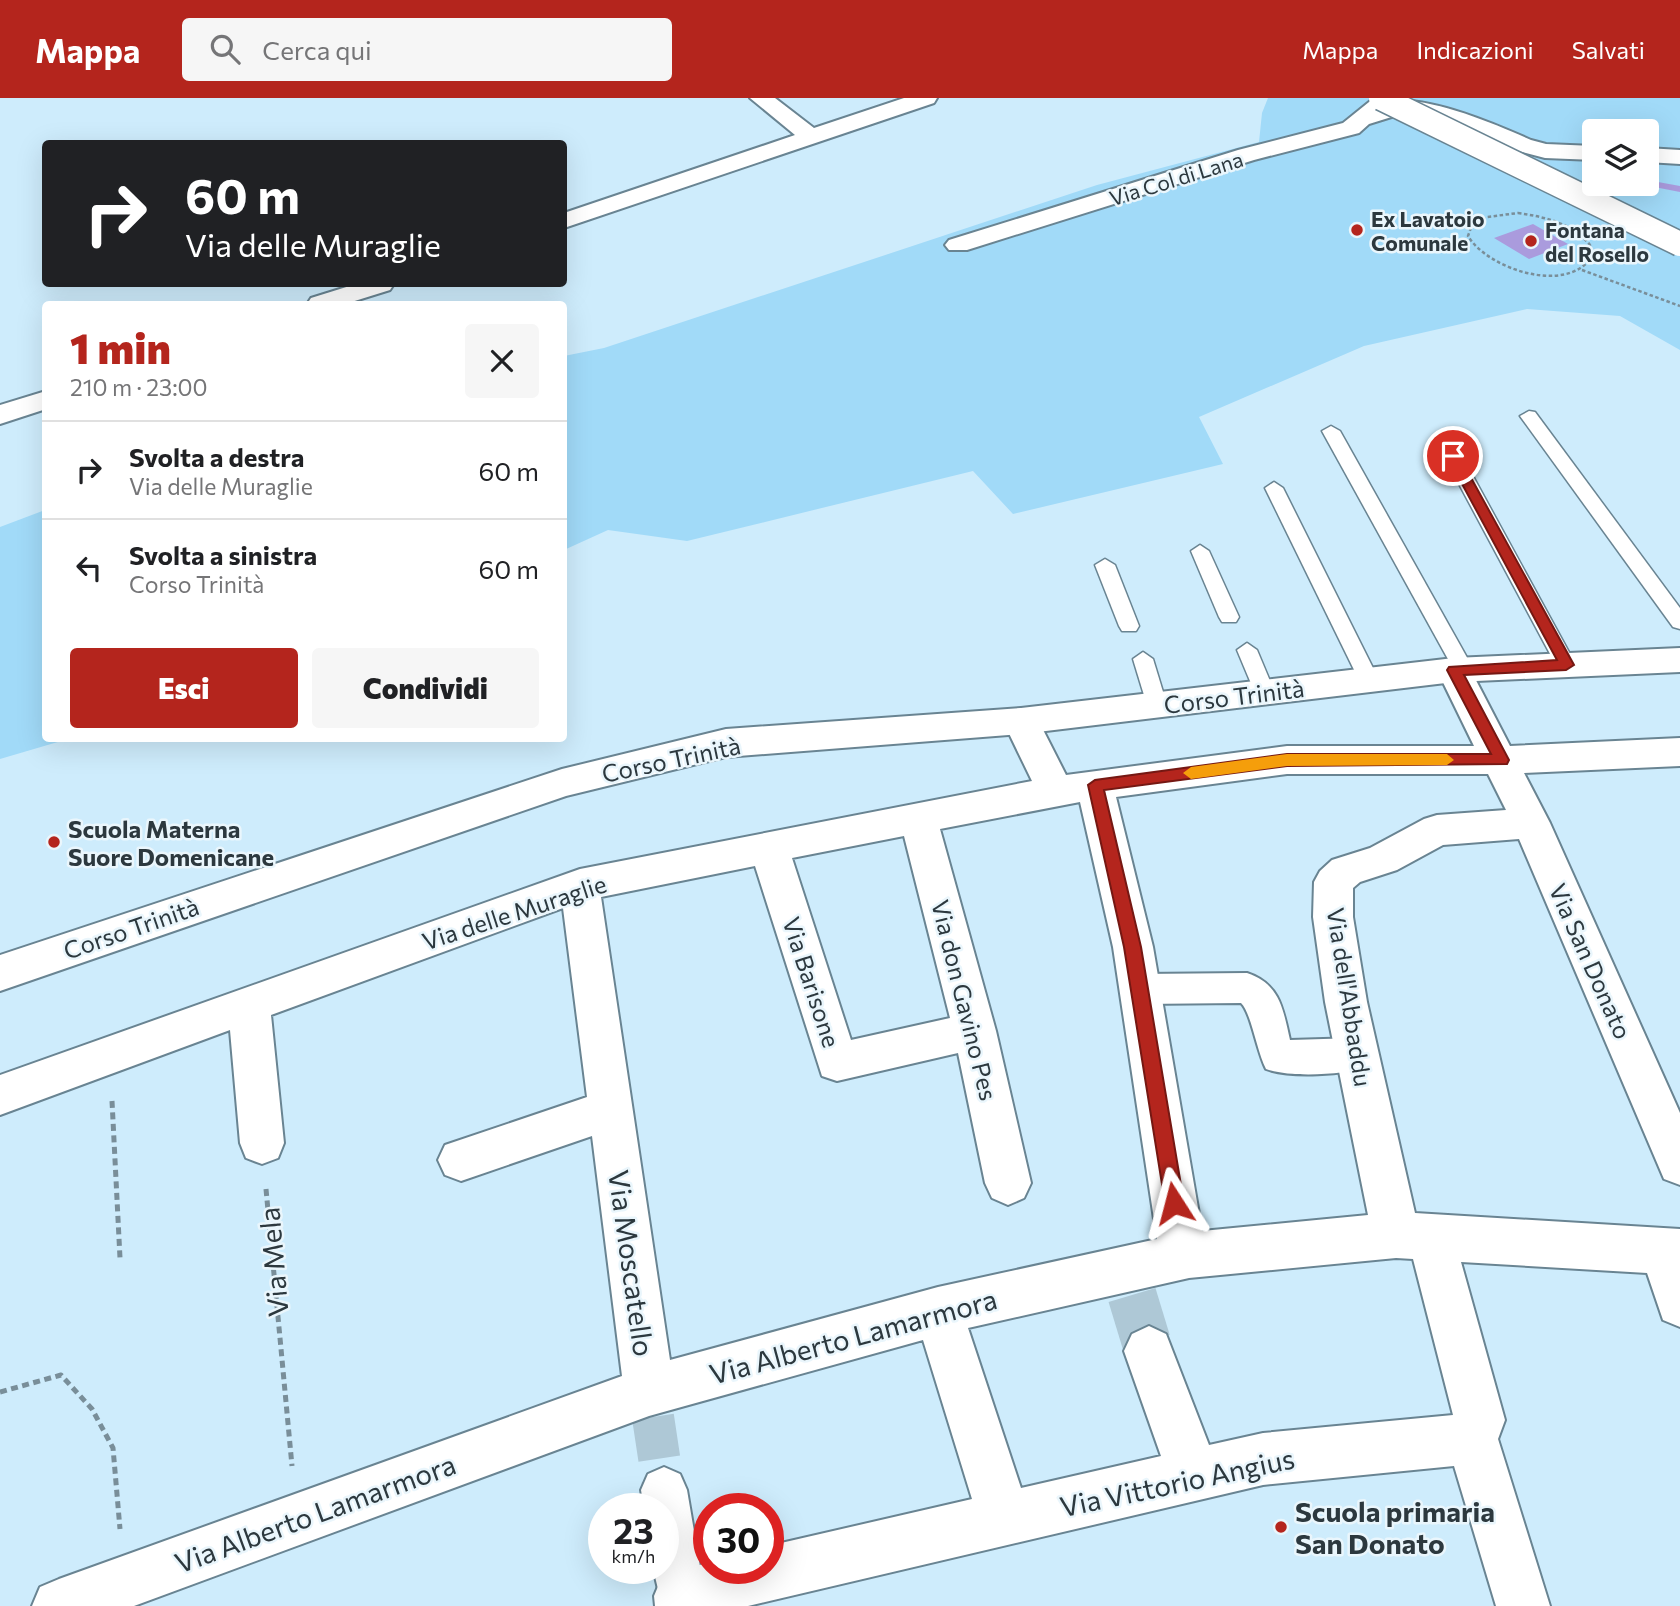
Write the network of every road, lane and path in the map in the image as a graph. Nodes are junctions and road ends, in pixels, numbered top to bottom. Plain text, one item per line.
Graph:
1 (761, 98) edge
2 (926, 98) edge
3 (1381, 98) edge
4 (1387, 98) edge
5 (1351, 128) junction
6 (810, 136) junction
7 (1582, 153) edge
8 (1659, 156) edge
9 (1680, 157) edge
10 (567, 220) edge
11 (1680, 244) edge
12 (958, 245) dead end
13 (1582, 269) junction
14 (372, 287) edge
15 (329, 301) edge
16 (1680, 306) edge
17 (42, 399) edge
18 (5, 409) edge
19 (1529, 416) dead end
20 (1331, 431) dead end
21 (1453, 456) dead end
22 (1274, 488) dead end
23 (1200, 551) dead end
24 (1105, 565) dead end
25 (1229, 617) dead end
26 (1680, 622) edge
27 (1129, 626) dead end
28 (1248, 650) dead end
29 (1143, 659) dead end
30 (1680, 660) edge
31 (1566, 665) junction
32 (1459, 670) junction
33 (1369, 680) junction
34 (1265, 693) junction
35 (1157, 705) junction
36 (1021, 721) junction
37 (1680, 752) edge
38 (1501, 760) junction
39 (1095, 785) junction
40 (1055, 791) junction
41 (918, 818) junction
42 (1531, 823) junction
43 (769, 847) junction
44 (580, 885) junction
45 (0, 972) edge
46 (1140, 989) junction
47 (250, 1005) junction
48 (975, 1031) junction
49 (1357, 1054) junction
50 (110, 1055) junction
51 (0, 1095) edge
52 (610, 1110) junction
53 (262, 1143) joint
54 (461, 1160) dead end
55 (1680, 1164) edge
56 (1008, 1184) dead end
57 (1413, 1236) junction
58 (1673, 1252) edge
59 (1183, 1256) junction
60 (120, 1258) dead end
61 (1680, 1303) edge
62 (938, 1311) junction
63 (1149, 1351) tunnel mouth
64 (0, 1392) edge
65 (651, 1404) junction
66 (1472, 1439) junction
67 (1194, 1475) junction
68 (664, 1490) tunnel mouth
69 (1004, 1518) junction
70 (296, 1520) junction
71 (125, 1582) junction
72 (682, 1601) edge
73 (60, 1606) edge
74 (1524, 1606) edge

1 - 6 street
2 - 6 street
3 - 11 street, bridge
4 - 5 street, Via Col di Lana
5 - 7 street
5 - 12 street, Via Col di Lana
6 - 10 street
8 - 9 street
13 - 13 path
13 - 16 path
14 - 15 street
17 - 18 street
19 - 26 lane
20 - 32 lane
21 - 31 lane
22 - 33 lane
23 - 25 lane
24 - 27 lane
28 - 34 lane
29 - 35 lane
30 - 31 street, Corso Trinità
31 - 32 street, Corso Trinità
32 - 33 street, Corso Trinità
32 - 38 street
33 - 34 street, Corso Trinità
34 - 35 street, Corso Trinità
35 - 36 street, Corso Trinità
36 - 40 street
36 - 45 street, Corso Trinità
37 - 38 street, Via delle Muraglie
38 - 39 street, Via delle Muraglie
38 - 42 street, Via San Donato
39 - 40 street, Via delle Muraglie
39 - 46 street
40 - 41 street, Via delle Muraglie
41 - 43 street, Via delle Muraglie
41 - 48 street, Via don Gavino Pes
42 - 49 street, Via dell'Abbaddu
42 - 55 street, Via San Donato
43 - 44 street, Via delle Muraglie
43 - 48 street, Via Barisone
44 - 47 street, Via delle Muraglie
44 - 52 street, Via Moscatello
46 - 49 street
46 - 59 street
47 - 50 street, Via delle Muraglie
47 - 53 street
48 - 56 street, Via don Gavino Pes
49 - 57 street, Via dell'Abbaddu
50 - 51 street, Via delle Muraglie
50 - 60 path
52 - 54 street
52 - 65 street, Via Moscatello
53 - 70 path, Via Mela
57 - 58 street, Via Alberto Lamarmora
57 - 59 street, Via Alberto Lamarmora
57 - 66 street
58 - 61 street
59 - 62 street, Via Alberto Lamarmora
62 - 65 street, Via Alberto Lamarmora
62 - 69 street
63 - 67 street
64 - 71 path
65 - 70 street, Via Alberto Lamarmora
66 - 67 street, Via Vittorio Angius
66 - 74 street
67 - 69 street, Via Vittorio Angius
68 - 72 street
69 - 72 street, Via Vittorio Angius
70 - 71 street, Via Alberto Lamarmora
71 - 73 street, Via Alberto Lamarmora

